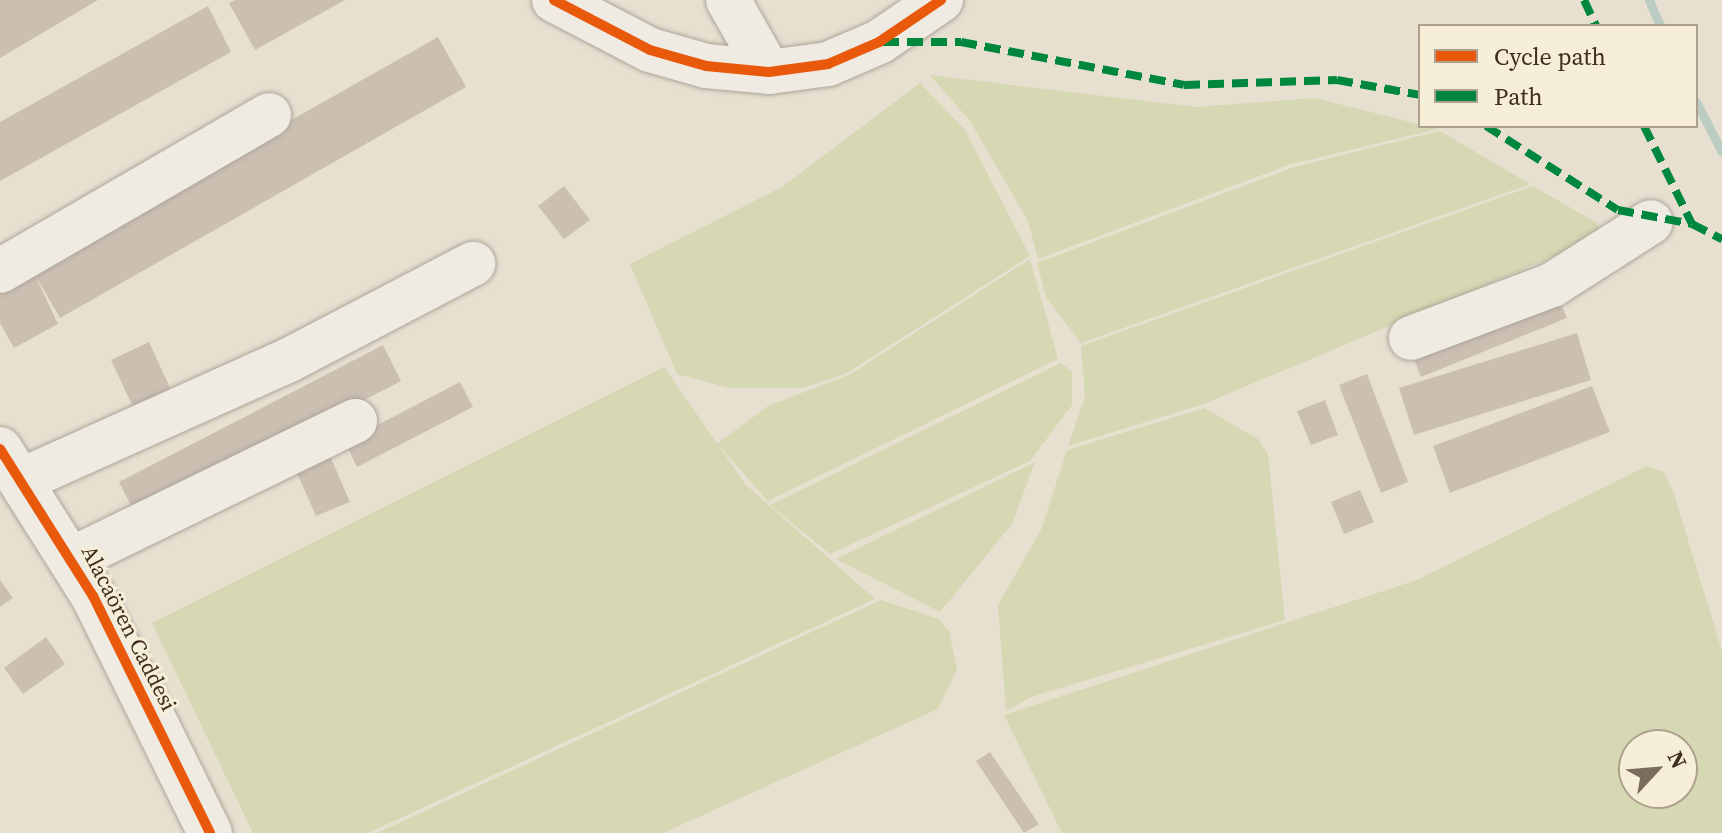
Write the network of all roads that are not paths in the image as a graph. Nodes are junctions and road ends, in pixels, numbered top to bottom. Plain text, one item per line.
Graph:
1 (554, 0) edge
2 (728, 0) edge
3 (941, 0) edge
4 (769, 72) junction
5 (269, 115) dead end
6 (1651, 222) dead end
7 (473, 264) dead end
8 (0, 271) edge
9 (1411, 338) dead end
10 (355, 421) dead end
11 (11, 464) edge
12 (72, 559) junction
13 (210, 833) edge

1 - 4 street
2 - 4 street
3 - 4 street
5 - 8 street
6 - 9 street
7 - 11 street
10 - 12 street
11 - 12 street, Alacaören Caddesi
12 - 13 street, Alacaören Caddesi

